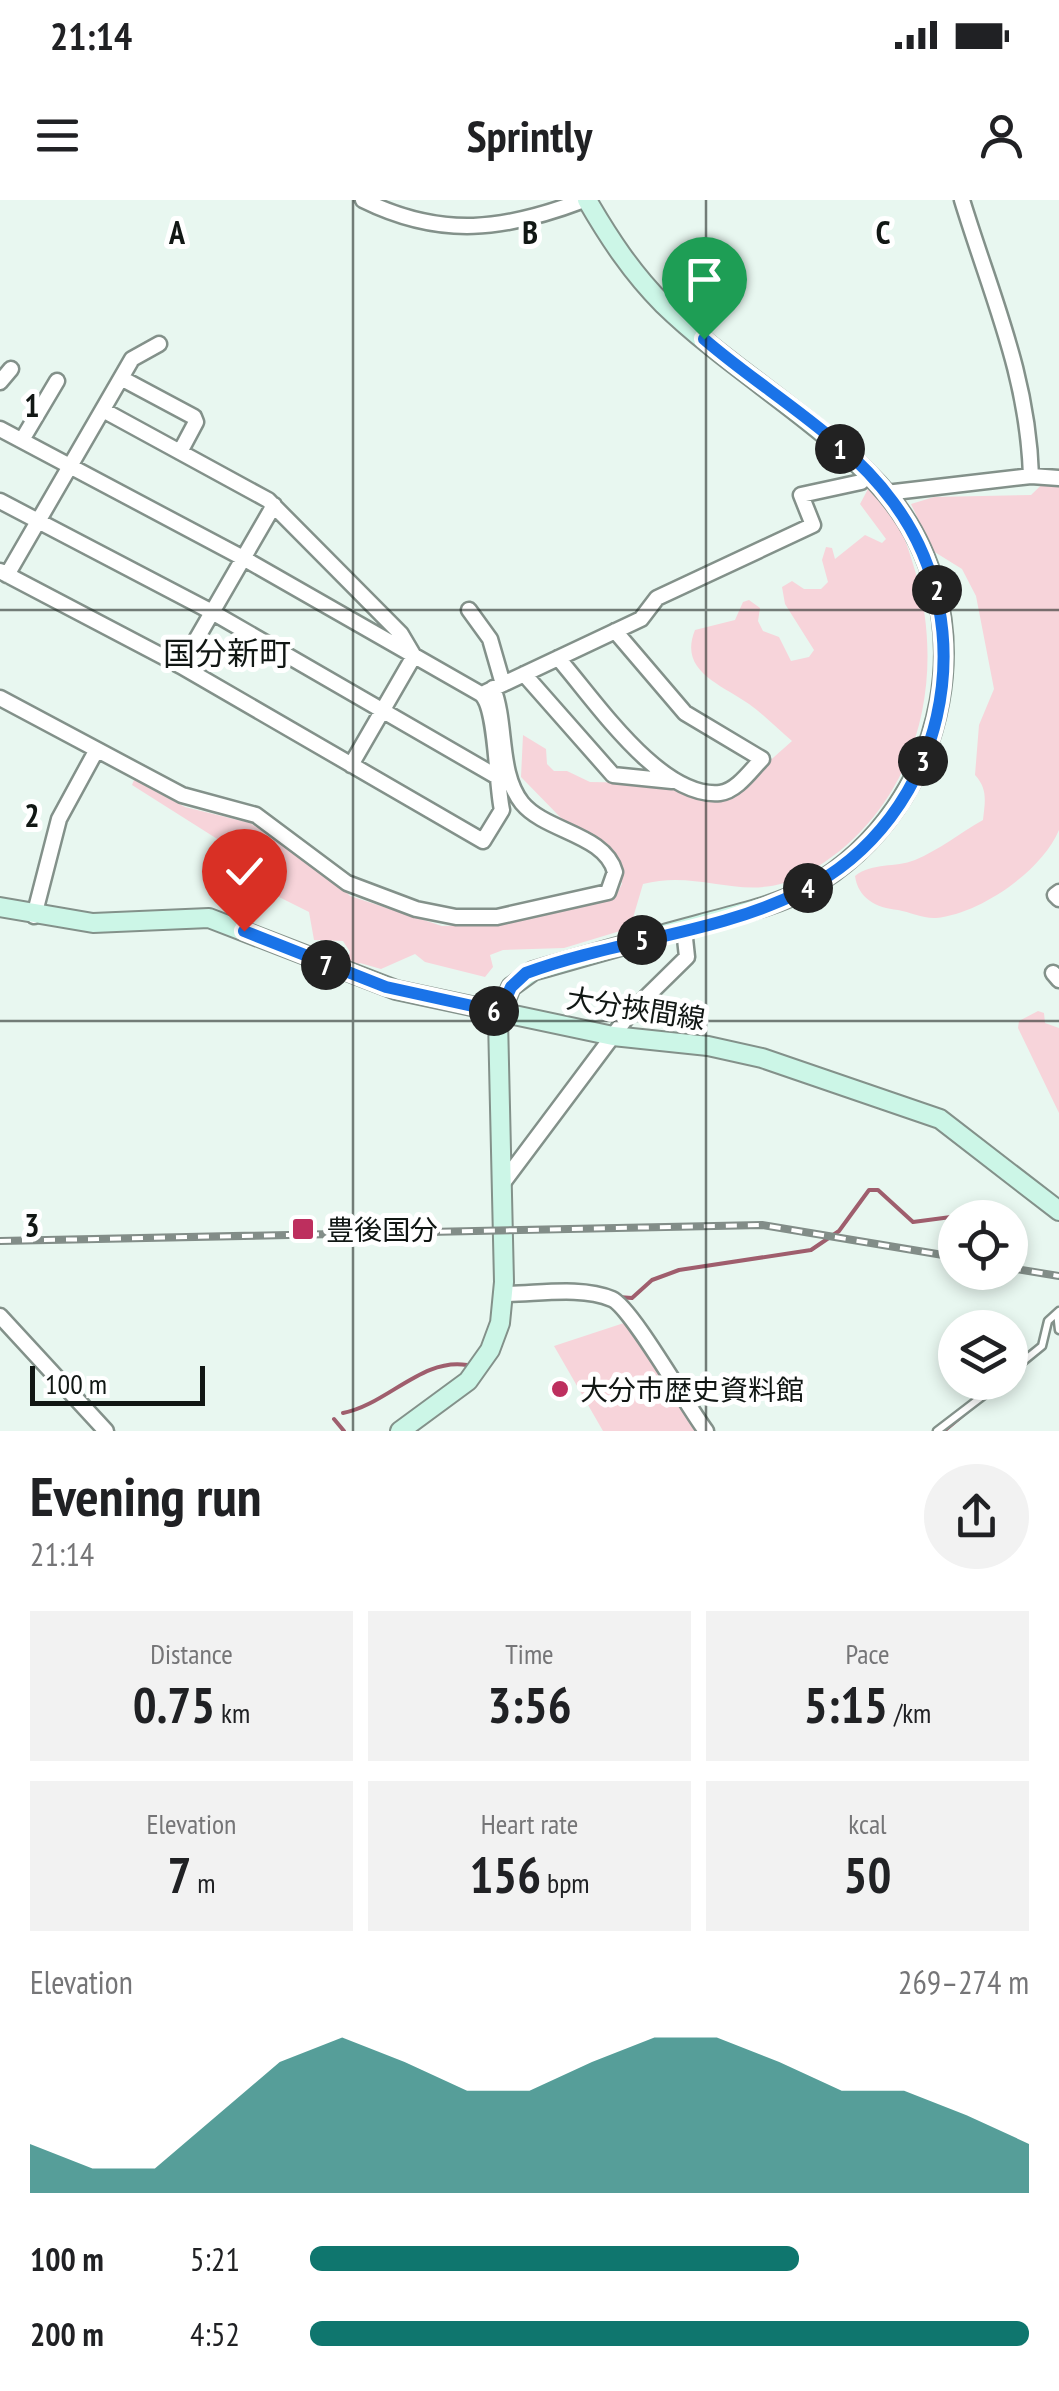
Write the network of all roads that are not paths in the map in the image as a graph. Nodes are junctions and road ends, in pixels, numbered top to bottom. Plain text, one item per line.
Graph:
1 (363, 200) edge
2 (586, 200) edge
3 (962, 200) edge
4 (159, 344) dead end
5 (11, 369) dead end
6 (121, 378) junction
7 (57, 381) dead end
8 (0, 382) edge
9 (103, 410) junction
10 (0, 428) edge
11 (22, 440) junction
12 (180, 452) junction
13 (70, 466) junction
14 (869, 475) junction
15 (1031, 476) junction
16 (1059, 478) edge
17 (886, 493) junction
18 (0, 501) edge
19 (274, 505) junction
20 (39, 521) junction
21 (243, 558) junction
22 (4, 573) edge
23 (469, 610) dead end
24 (212, 612) junction
25 (615, 631) junction
26 (414, 656) junction
27 (558, 658) junction
28 (181, 666) junction
29 (524, 674) junction
30 (493, 689) junction
31 (0, 698) edge
32 (382, 711) junction
33 (96, 751) junction
34 (351, 765) junction
35 (494, 775) junction
36 (672, 781) junction
37 (0, 907) edge
38 (34, 916) junction
39 (684, 928) junction
40 (500, 1012) junction
41 (613, 1036) junction
42 (502, 1184) junction
43 (1059, 1210) edge
44 (504, 1294) junction
45 (1058, 1312) edge
46 (0, 1316) edge
47 (1059, 1330) edge
48 (1028, 1357) edge
49 (978, 1400) edge
50 (106, 1431) edge
51 (400, 1431) edge
52 (706, 1431) edge
53 (937, 1431) edge

1 - 2 street
2 - 14 street
3 - 15 street
4 - 6 street
5 - 8 street
6 - 9 street
6 - 12 street
7 - 11 street
9 - 12 street
9 - 13 street
10 - 11 street
11 - 13 street
12 - 19 street
13 - 20 street
13 - 21 street
14 - 17 street
14 - 25 street
15 - 16 street
15 - 17 street
17 - 39 street
18 - 20 street
19 - 21 street
19 - 26 street
20 - 22 street
20 - 24 street
21 - 24 street
21 - 26 street
22 - 28 street
23 - 30 street
24 - 28 street
24 - 32 street
25 - 27 street
25 - 36 street
26 - 30 street
26 - 32 street
27 - 29 street
27 - 36 street
28 - 34 street
29 - 30 street
29 - 36 street
30 - 33 street
30 - 35 street
31 - 33 street
32 - 34 street
32 - 35 street
33 - 38 street
34 - 35 street
37 - 38 street, 大分挾間線
38 - 40 street, 大分挾間線
39 - 40 street
39 - 41 street
40 - 41 street, 大分挾間線
40 - 42 street
41 - 42 street
41 - 43 street, 大分挾間線
42 - 44 street
44 - 51 street
44 - 52 street
45 - 47 lane
45 - 48 lane
46 - 50 street
49 - 53 lane

